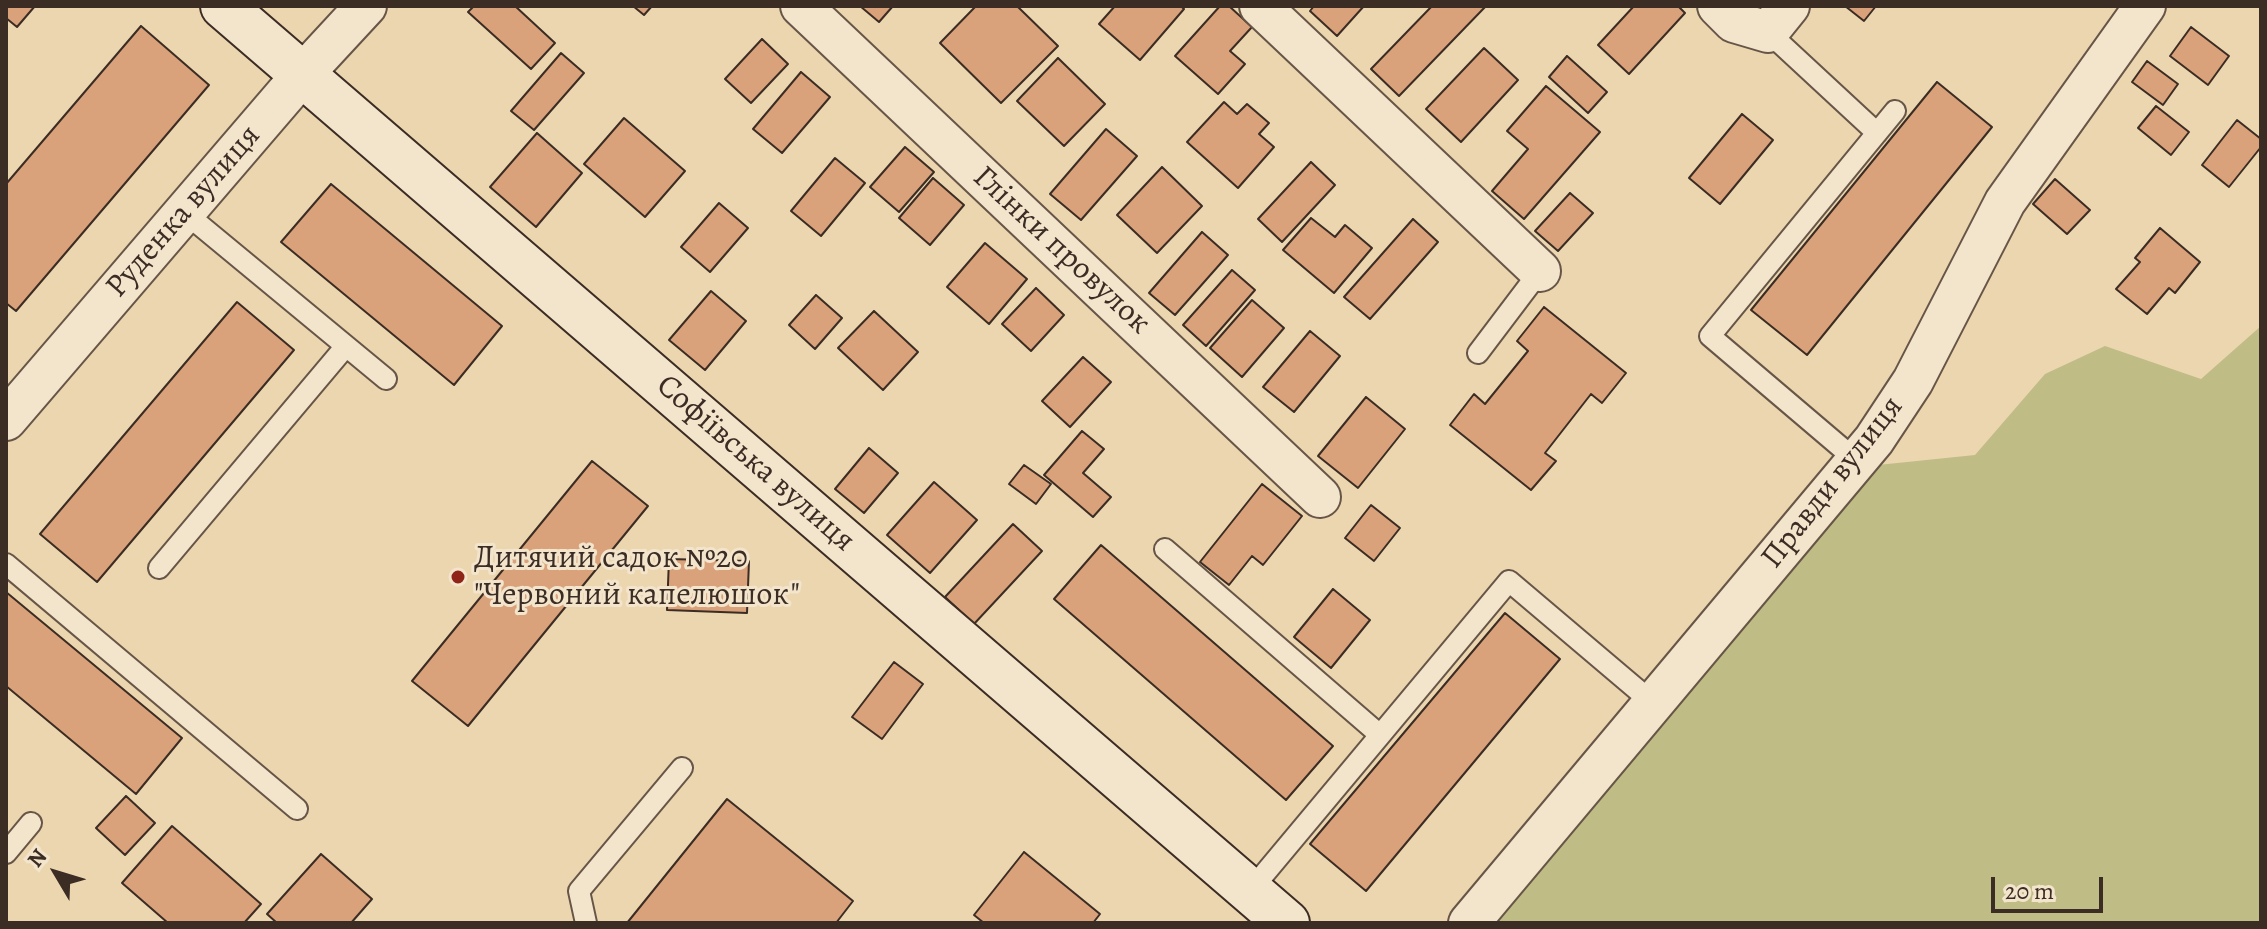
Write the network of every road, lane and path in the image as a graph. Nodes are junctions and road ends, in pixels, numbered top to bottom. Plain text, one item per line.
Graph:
1 (223, 6) edge
2 (366, 6) edge
3 (801, 6) edge
4 (1260, 6) edge
5 (1718, 6) edge
6 (2145, 6) edge
7 (1778, 19) edge
8 (303, 74) junction
9 (1895, 111) dead end
10 (1877, 133) junction
11 (184, 212) junction
12 (1540, 271) joint
13 (346, 346) junction
14 (1478, 353) dead end
15 (386, 379) dead end
16 (6, 420) edge
17 (1857, 461) junction
18 (1320, 497) dead end
19 (1165, 549) dead end
20 (6, 564) edge
21 (159, 568) dead end
22 (1653, 703) junction
23 (1380, 735) junction
24 (682, 768) dead end
25 (297, 809) dead end
26 (31, 823) dead end
27 (6, 853) edge
28 (1250, 891) junction
29 (586, 923) edge
30 (1287, 923) edge
31 (1469, 923) edge

1 - 8 street, Софіївська вулиця
2 - 8 street, Руденка вулиця
3 - 18 street, Глінки провулок
4 - 12 street
5 - 7 street
6 - 17 street, Правди вулиця
7 - 10 lane
8 - 11 street, Руденка вулиця
8 - 28 street, Софіївська вулиця
9 - 10 lane
10 - 17 lane
11 - 13 lane
11 - 16 street, Руденка вулиця
12 - 14 lane
13 - 15 lane
13 - 21 lane
17 - 22 street, Правди вулиця
19 - 23 lane
20 - 25 lane
22 - 23 lane
22 - 31 street, Правди вулиця
23 - 28 lane
24 - 29 lane
26 - 27 lane
28 - 30 street, Софіївська вулиця

